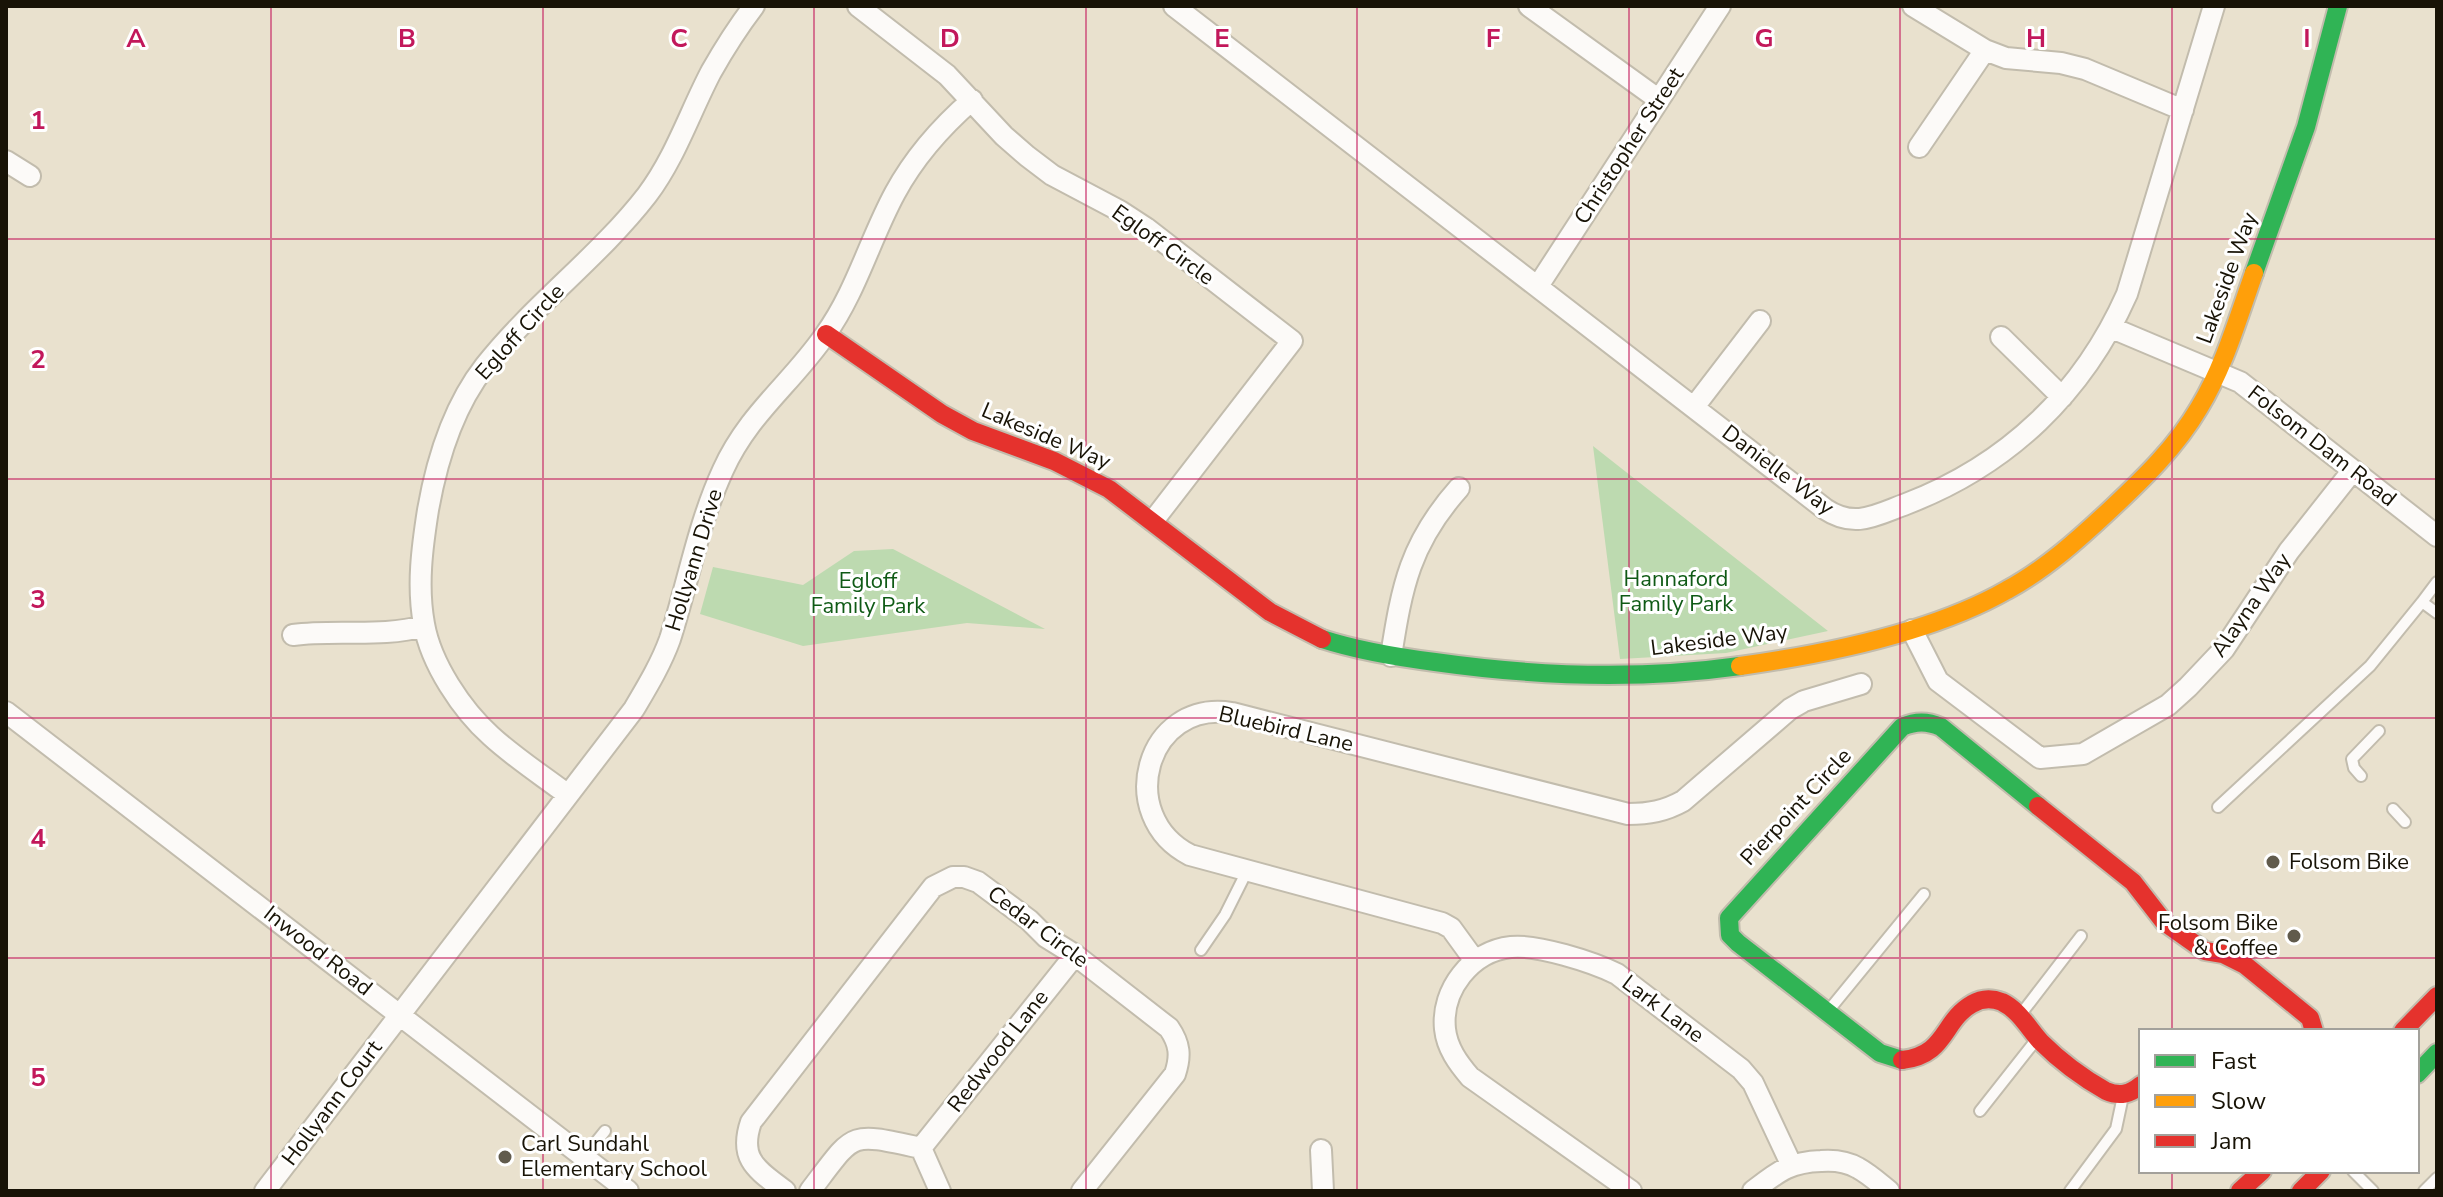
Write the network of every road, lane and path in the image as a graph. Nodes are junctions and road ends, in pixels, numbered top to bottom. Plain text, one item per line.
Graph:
1 (754, 6) edge
2 (858, 6) edge
3 (1174, 6) edge
4 (1529, 6) edge
5 (1720, 6) edge
6 (1913, 6) edge
7 (2214, 6) edge
8 (2338, 6) edge
9 (1985, 50) junction
10 (1658, 99) junction
11 (972, 100) junction
12 (2183, 110) junction
13 (1919, 147) dead end
14 (6, 161) edge
15 (30, 176) dead end
16 (1538, 286) junction
17 (1760, 321) dead end
18 (2112, 328) junction
19 (826, 334) junction
20 (2001, 337) dead end
21 (2217, 373) junction
22 (2062, 397) junction
23 (1694, 407) junction
24 (2353, 470) junction
25 (1459, 488) dead end
26 (1153, 521) junction
27 (2437, 536) edge
28 (2437, 582) edge
29 (2422, 602) junction
30 (2437, 613) edge
31 (424, 626) junction
32 (1912, 630) junction
33 (293, 635) dead end
34 (1391, 656) junction
35 (1861, 684) dead end
36 (7, 714) edge
37 (2379, 731) dead end
38 (2361, 776) dead end
39 (568, 795) junction
40 (2218, 807) dead end
41 (2393, 809) dead end
42 (2405, 822) dead end
43 (1247, 871) junction
44 (1924, 894) dead end
45 (2081, 936) dead end
46 (1201, 950) dead end
47 (1075, 955) junction
48 (1475, 961) junction
49 (2437, 996) edge
50 (1827, 1012) junction
51 (400, 1014) junction
52 (2019, 1017) junction
53 (2313, 1029) edge
54 (2405, 1029) edge
55 (2037, 1038) junction
56 (2437, 1053) edge
57 (2419, 1072) edge
58 (2139, 1086) edge
59 (2124, 1094) junction
60 (1980, 1111) dead end
61 (605, 1131) dead end
62 (921, 1148) junction
63 (1321, 1150) dead end
64 (584, 1157) junction
65 (1791, 1164) junction
66 (2260, 1173) edge
67 (2355, 1173) edge
68 (2437, 1178) edge
69 (265, 1191) edge
70 (628, 1191) edge
71 (785, 1191) edge
72 (810, 1191) edge
73 (940, 1191) edge
74 (1082, 1191) edge
75 (1323, 1191) edge
76 (1631, 1191) edge
77 (1753, 1191) edge
78 (1889, 1191) edge
79 (2070, 1191) edge
80 (2240, 1191) edge
81 (2373, 1191) edge
82 (2424, 1191) edge

1 - 31 street, Egloff Circle
2 - 11 street, Egloff Circle
3 - 16 street, Danielle Way
4 - 10 street
5 - 10 street, Christopher Street
6 - 9 street
7 - 12 street, Danielle Way
8 - 21 street, Lakeside Way
9 - 12 street
9 - 13 street
10 - 16 street, Christopher Street
11 - 19 street, Hollyann Drive
11 - 26 street, Egloff Circle
12 - 18 street, Danielle Way
14 - 15 street
16 - 23 street, Danielle Way
17 - 23 street
18 - 21 street, Folsom Dam Road
18 - 22 street, Danielle Way
19 - 26 street, Lakeside Way
19 - 39 street, Hollyann Drive
20 - 22 street
21 - 24 street, Folsom Dam Road
21 - 32 street, Lakeside Way
22 - 23 street, Danielle Way
24 - 27 street, Folsom Dam Road
24 - 32 street, Alayna Way
25 - 34 street
26 - 34 street, Lakeside Way
28 - 29 lane
29 - 30 lane
29 - 40 lane
31 - 33 street
31 - 39 street, Egloff Circle
32 - 34 street, Lakeside Way
35 - 43 street, Bluebird Lane
36 - 51 street, Inwood Road
37 - 38 lane
39 - 51 street, Hollyann Drive
41 - 42 lane
43 - 46 lane
43 - 48 street, Bluebird Lane
44 - 50 lane
45 - 52 lane
47 - 62 street, Redwood Lane
47 - 71 street, Cedar Circle
47 - 74 street, Cedar Circle
48 - 65 street, Lark Lane
48 - 76 street
49 - 54 street
50 - 52 street, Pierpoint Circle
50 - 53 street, Pierpoint Circle
51 - 64 street, Inwood Road
51 - 69 street, Hollyann Court
52 - 55 street, Pierpoint Circle
55 - 59 street, Pierpoint Circle
55 - 60 lane
56 - 57 street
58 - 59 street
59 - 79 lane
61 - 64 lane
62 - 72 street
62 - 73 street
63 - 75 street
64 - 70 street, Inwood Road
65 - 77 street
65 - 78 street
66 - 80 street
67 - 81 lane
68 - 82 lane

